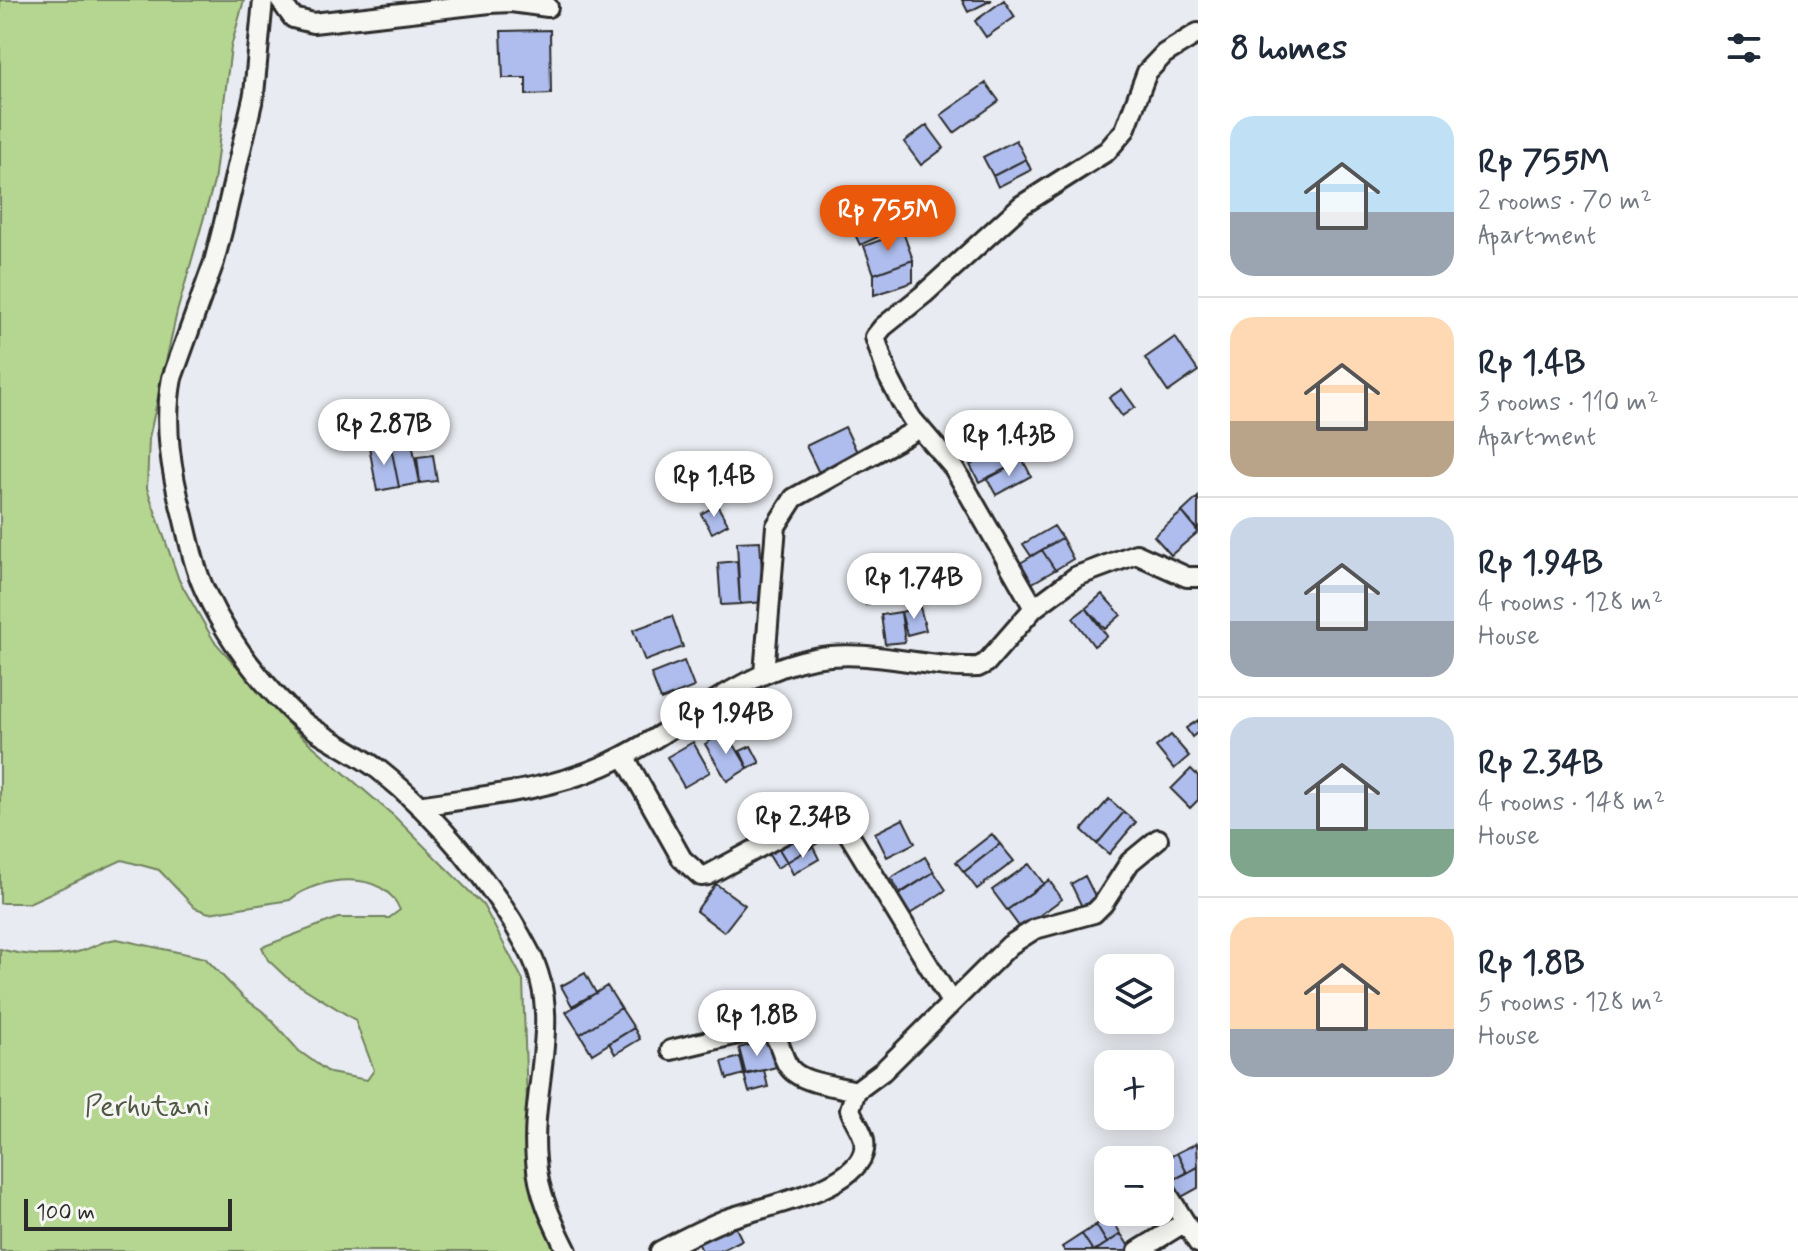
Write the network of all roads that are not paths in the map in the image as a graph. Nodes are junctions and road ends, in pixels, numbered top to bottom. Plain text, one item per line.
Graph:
1 (263, 0) edge
2 (280, 0) edge
3 (548, 7) dead end
4 (1198, 33) edge
5 (920, 428) junction
6 (1198, 577) edge
7 (1034, 608) junction
8 (764, 674) junction
9 (624, 756) junction
10 (419, 806) junction
11 (1158, 839) dead end
12 (951, 1002) junction
13 (671, 1050) dead end
14 (856, 1091) junction
15 (1174, 1204) edge
16 (1185, 1222) junction
17 (1198, 1243) edge
18 (567, 1251) edge
19 (660, 1251) edge
20 (1138, 1251) edge

1 - 10 street
2 - 3 street
4 - 5 street
5 - 7 street
5 - 8 street
6 - 7 street
7 - 8 street
8 - 9 street
9 - 10 street
9 - 12 street
10 - 18 street
11 - 12 street
12 - 14 street
13 - 14 street
14 - 19 street
15 - 16 street
16 - 17 street
16 - 20 street

